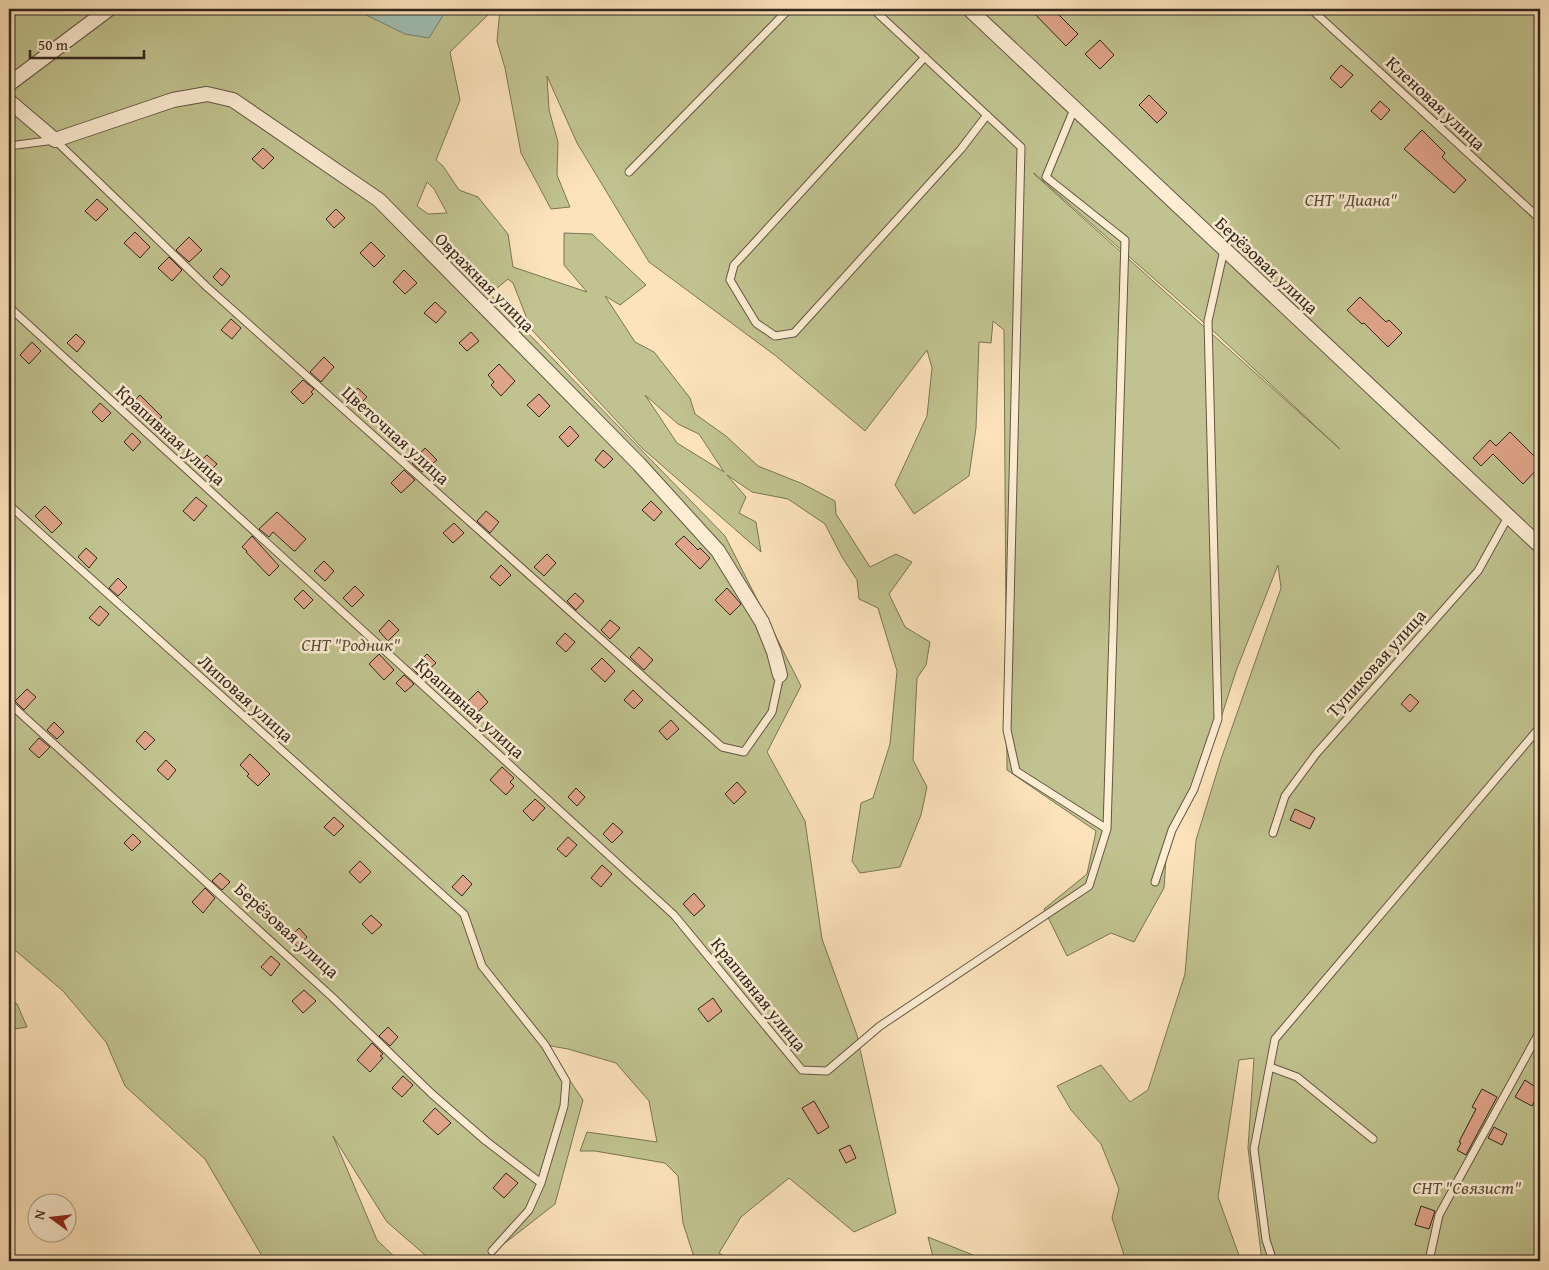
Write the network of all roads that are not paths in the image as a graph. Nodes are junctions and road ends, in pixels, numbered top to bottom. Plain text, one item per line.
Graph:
1 (109, 9) edge
2 (789, 9) edge
3 (873, 9) edge
4 (969, 9) edge
5 (1311, 9) edge
6 (925, 57) junction
7 (9, 84) edge
8 (9, 101) edge
9 (1074, 109) junction
10 (987, 115) junction
11 (55, 140) junction
12 (9, 146) edge
13 (629, 172) dead end
14 (1540, 219) edge
15 (1224, 250) junction
16 (9, 307) edge
17 (9, 505) edge
18 (1508, 517) junction
19 (1540, 546) edge
20 (780, 675) joint
21 (9, 703) edge
22 (1540, 727) edge
23 (1107, 829) junction
24 (1273, 833) dead end
25 (1156, 882) dead end
26 (1540, 1031) edge
27 (1270, 1066) junction
28 (1373, 1139) dead end
29 (541, 1183) junction
30 (492, 1250) dead end
31 (1273, 1261) edge
32 (1429, 1261) edge

1 - 7 street
2 - 13 lane
3 - 6 lane
4 - 9 street, Берёзовая улица
5 - 14 lane, Кленовая улица
6 - 10 lane
6 - 10 lane
8 - 11 street
9 - 15 street, Берёзовая улица
9 - 23 lane
10 - 23 lane
11 - 12 lane
11 - 20 street, Овражная улица
11 - 20 lane, Цветочная улица
15 - 18 street, Берёзовая улица
15 - 25 lane
16 - 23 lane, Крапивная улица
17 - 29 lane, Липовая улица
18 - 19 street, Берёзовая улица
18 - 24 lane, Тупиковая улица
21 - 29 lane, Берёзовая улица
22 - 27 lane
26 - 32 lane
27 - 28 lane
27 - 31 lane
29 - 30 lane

